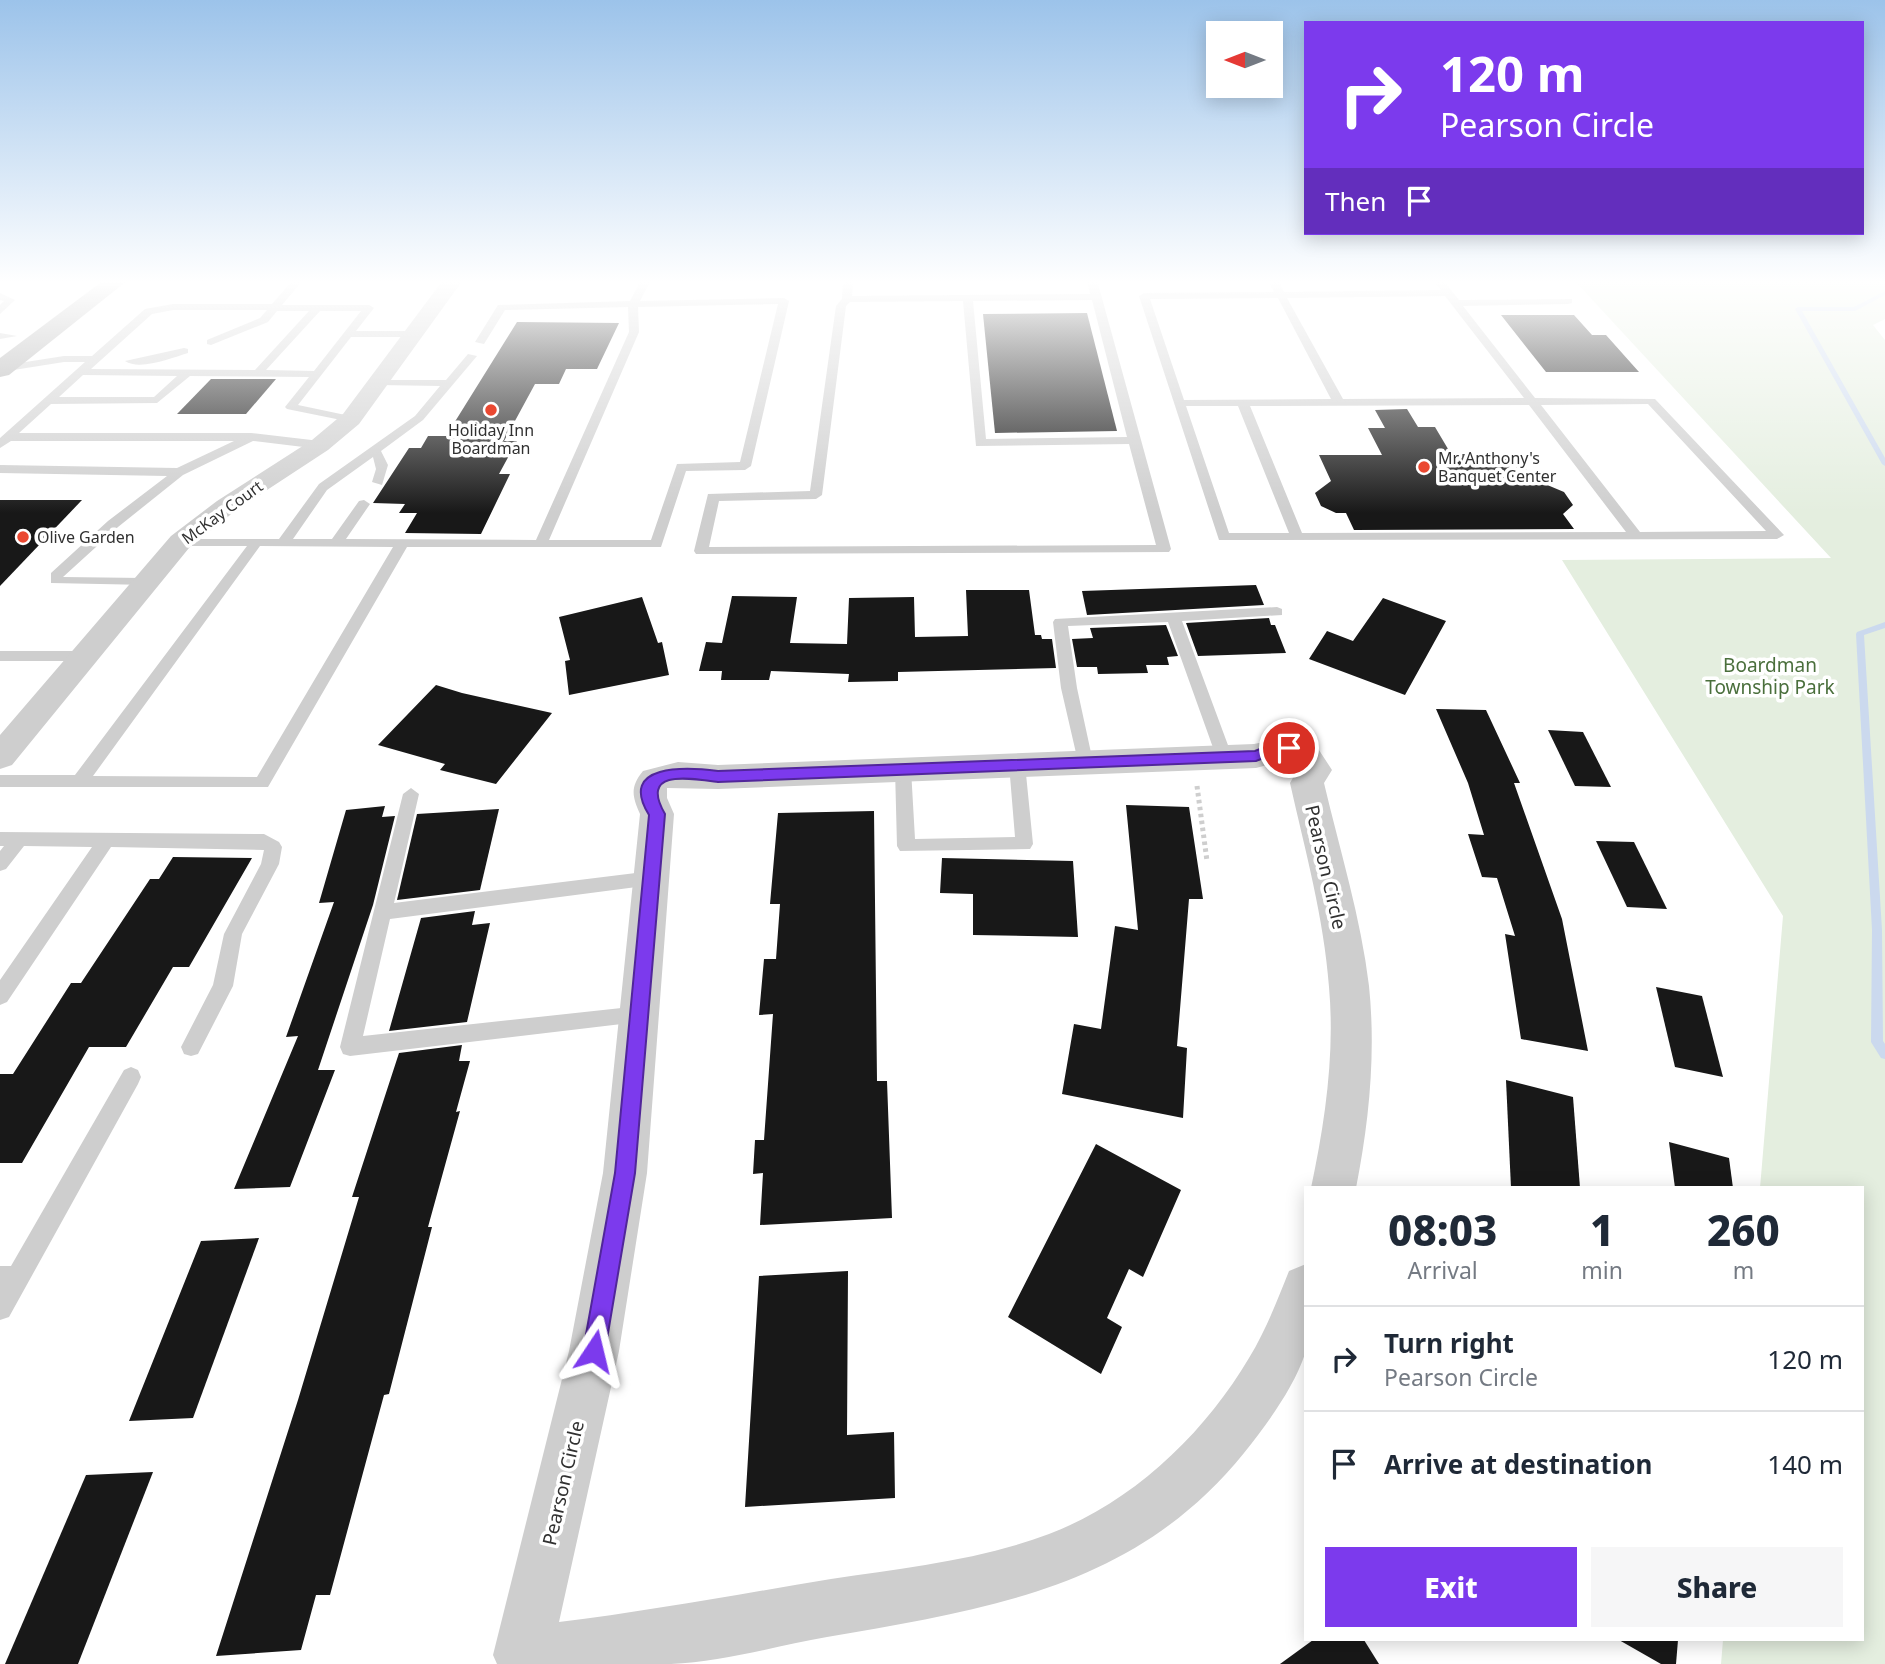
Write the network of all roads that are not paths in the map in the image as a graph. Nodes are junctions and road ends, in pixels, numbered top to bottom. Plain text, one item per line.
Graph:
1 (60, 358) edge
2 (160, 358) edge
3 (272, 358) edge
4 (331, 358) edge
5 (397, 358) edge
6 (471, 358) edge
7 (623, 358) edge
8 (771, 358) edge
9 (834, 358) edge
10 (973, 358) edge
11 (1113, 358) edge
12 (1165, 358) edge
13 (1315, 358) edge
14 (1500, 358) edge
15 (64, 359) junction
16 (96, 359) junction
17 (1, 370) edge
18 (81, 372) junction
19 (188, 372) junction
20 (258, 373) junction
21 (318, 374) junction
22 (379, 382) junction
23 (449, 383) junction
24 (1533, 400) junction
25 (48, 401) junction
26 (1339, 402) junction
27 (1180, 403) junction
28 (1243, 403) junction
29 (351, 419) junction
30 (251, 437) junction
31 (4, 440) edge
32 (1134, 440) junction
33 (320, 445) junction
34 (375, 450) junction
35 (0, 469) edge
36 (179, 472) junction
37 (378, 482) dead end
38 (364, 504) dead end
39 (1636, 535) junction
40 (1297, 537) junction
41 (180, 542) junction
42 (256, 543) junction
43 (283, 543) junction
44 (336, 543) junction
45 (402, 544) junction
46 (541, 544) junction
47 (144, 582) junction
48 (1277, 612) dead end
49 (1173, 617) junction
50 (0, 656) edge
51 (83, 656) junction
52 (0, 757) edge
53 (1086, 762) junction
54 (1017, 764) junction
55 (1210, 767) junction
56 (903, 769) junction
57 (0, 781) edge
58 (80, 781) junction
59 (411, 794) dead end
60 (9, 839) edge
61 (106, 840) junction
62 (0, 864) edge
63 (652, 878) junction
64 (385, 912) junction
65 (0, 996) edge
66 (641, 1015) junction
67 (191, 1047) dead end
68 (131, 1077) dead end
69 (1334, 1186) edge
70 (8, 1278) edge
71 (1304, 1294) edge
72 (0, 1308) edge
73 (521, 1660) edge

1 - 15 lane
2 - 16 lane
3 - 20 lane
4 - 21 lane
5 - 22 street, McKay Court
6 - 23 lane
7 - 46 lane
8 - 46 lane
9 - 32 lane
10 - 32 lane
11 - 32 lane
12 - 27 lane
13 - 26 lane
14 - 24 lane
15 - 16 lane
15 - 17 lane
16 - 18 lane
18 - 19 lane
18 - 25 lane
19 - 20 lane
19 - 25 lane
20 - 21 lane
21 - 29 lane
22 - 23 lane
22 - 29 street, McKay Court
23 - 34 lane
24 - 26 lane
24 - 39 lane
24 - 39 lane
25 - 31 lane
26 - 28 lane
27 - 28 lane
27 - 40 lane
28 - 40 lane
29 - 33 street, McKay Court
30 - 31 lane
30 - 33 lane
30 - 36 lane
33 - 41 street, McKay Court
34 - 37 lane
34 - 43 lane
35 - 36 lane
36 - 47 lane
38 - 44 lane
39 - 40 lane
41 - 42 lane
41 - 47 street, McKay Court
42 - 43 lane
42 - 58 lane
43 - 44 lane
44 - 45 lane
45 - 46 lane
45 - 58 lane
47 - 51 street, McKay Court
48 - 49 lane
49 - 53 lane
49 - 55 lane
50 - 51 lane
51 - 52 street, McKay Court
53 - 54 street, Pearson Circle
53 - 55 street, Pearson Circle
54 - 56 street, Pearson Circle
54 - 56 lane
55 - 69 street, Pearson Circle
56 - 63 street, Pearson Circle
57 - 58 lane
59 - 64 lane
60 - 61 lane
60 - 62 lane
61 - 65 lane
61 - 67 lane
63 - 64 lane
63 - 66 street, Pearson Circle
64 - 66 lane
66 - 73 street, Pearson Circle
68 - 70 lane
70 - 72 lane
71 - 73 street, Pearson Circle

